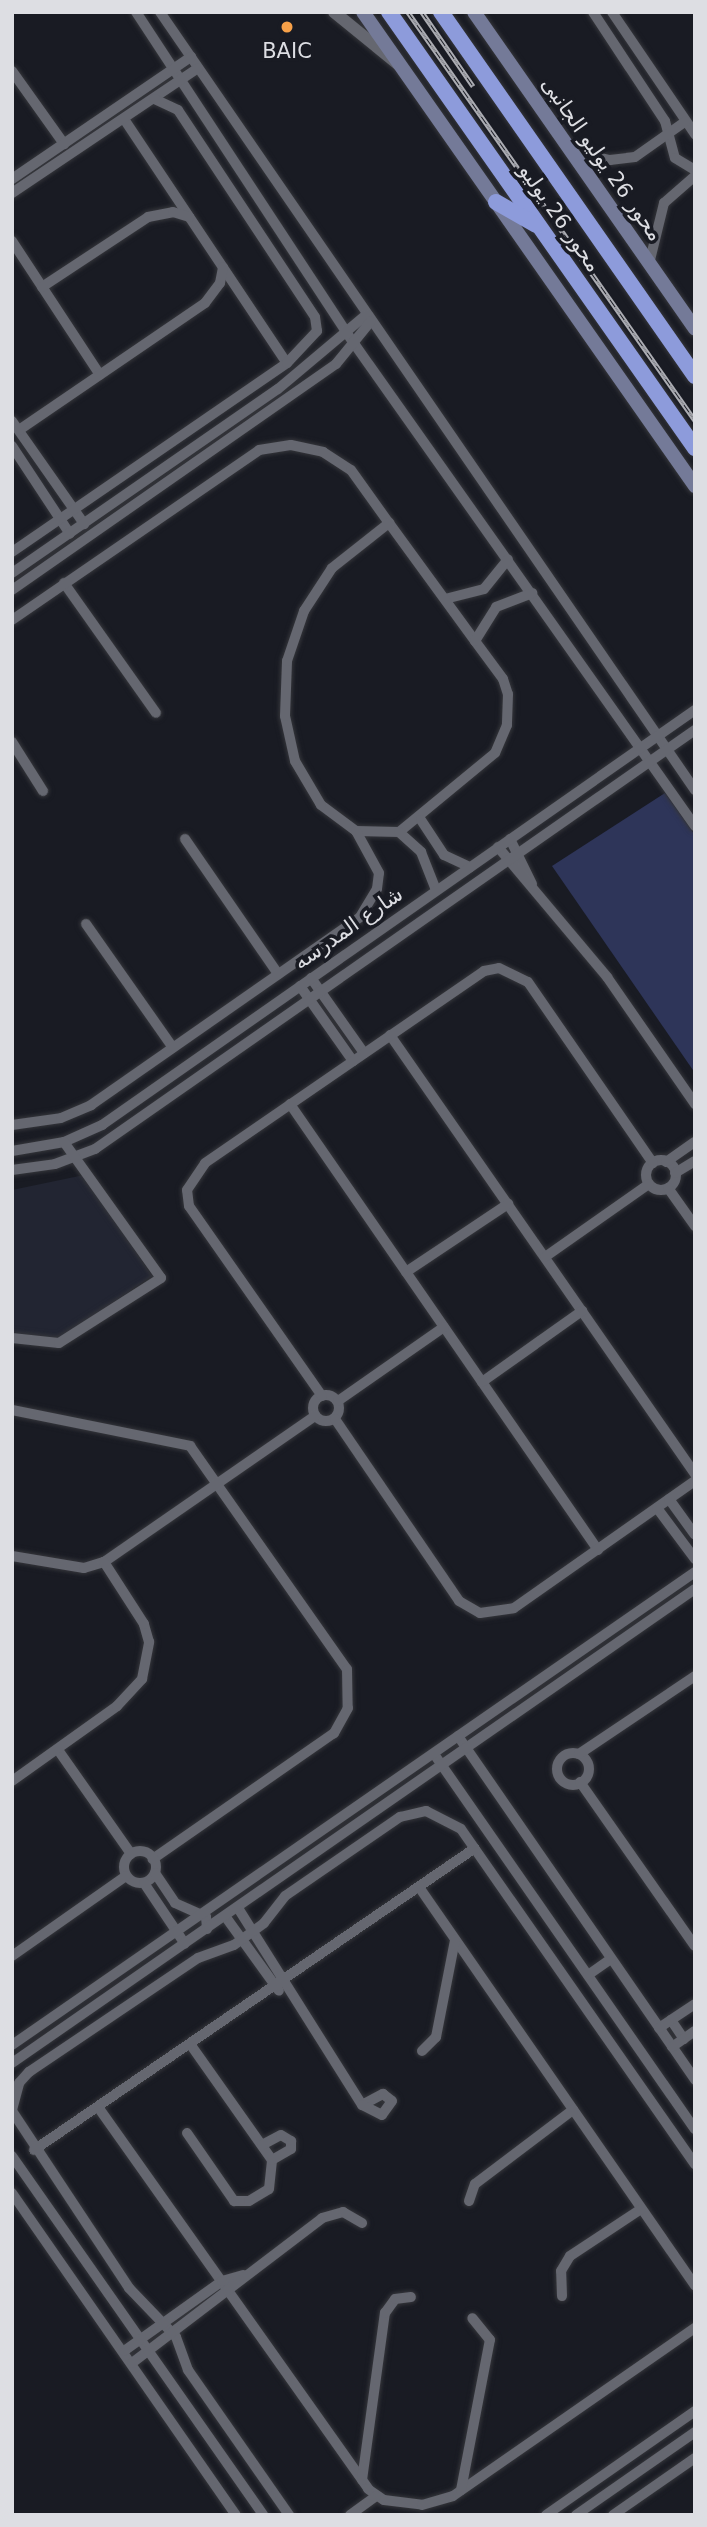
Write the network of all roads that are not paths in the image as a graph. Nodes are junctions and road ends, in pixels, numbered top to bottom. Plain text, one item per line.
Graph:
1 (136, 12) edge
2 (160, 12) edge
3 (334, 12) edge
4 (363, 12) edge
5 (389, 12) edge
6 (441, 12) edge
7 (474, 12) edge
8 (593, 12) edge
9 (612, 12) edge
10 (629, 36) junction
11 (616, 47) junction
12 (191, 57) junction
13 (402, 66) junction
14 (198, 68) junction
15 (173, 70) junction
16 (12, 71) edge
17 (180, 80) junction
18 (154, 99) junction
19 (124, 119) junction
20 (686, 121) junction
21 (668, 132) junction
22 (695, 134) edge
23 (64, 144) junction
24 (572, 152) junction
25 (695, 170) edge
26 (695, 177) edge
27 (12, 178) edge
28 (12, 193) edge
29 (496, 202) junction
30 (190, 218) junction
31 (541, 228) junction
32 (12, 241) edge
33 (649, 264) junction
34 (223, 267) junction
35 (42, 287) junction
36 (369, 318) junction
37 (695, 329) edge
38 (346, 332) junction
39 (353, 342) junction
40 (287, 363) junction
41 (100, 375) junction
42 (695, 376) edge
43 (15, 425) edge
44 (12, 446) edge
45 (695, 448) edge
46 (695, 486) edge
47 (75, 510) junction
48 (61, 519) junction
49 (389, 523) junction
50 (84, 524) junction
51 (70, 534) junction
52 (12, 552) edge
53 (509, 559) junction
54 (12, 573) edge
55 (64, 583) junction
56 (12, 590) edge
57 (532, 593) junction
58 (445, 599) junction
59 (12, 620) edge
60 (475, 640) junction
61 (695, 709) edge
62 (156, 713) dead end
63 (695, 730) edge
64 (657, 736) junction
65 (12, 741) edge
66 (639, 749) junction
67 (667, 751) junction
68 (649, 764) junction
69 (695, 790) edge
70 (43, 791) dead end
71 (421, 820) junction
72 (695, 826) edge
73 (356, 831) junction
74 (399, 832) junction
75 (185, 839) dead end
76 (510, 839) junction
77 (498, 847) junction
78 (520, 852) junction
79 (509, 861) junction
80 (470, 867) junction
81 (532, 884) junction
82 (436, 890) junction
83 (86, 924) dead end
84 (278, 974) junction
85 (312, 978) junction
86 (300, 986) junction
87 (320, 990) junction
88 (309, 998) junction
89 (390, 1035) junction
90 (173, 1048) junction
91 (364, 1053) junction
92 (353, 1061) junction
93 (290, 1104) junction
94 (695, 1104) edge
95 (12, 1125) edge
96 (64, 1142) junction
97 (694, 1144) edge
98 (12, 1151) edge
99 (75, 1158) junction
100 (695, 1161) edge
101 (666, 1162) junction
102 (653, 1163) junction
103 (12, 1170) edge
104 (675, 1173) junction
105 (649, 1184) junction
106 (668, 1188) junction
107 (508, 1204) junction
108 (695, 1226) edge
109 (545, 1257) junction
110 (406, 1272) junction
111 (582, 1311) junction
112 (444, 1327) junction
113 (12, 1338) edge
114 (482, 1382) junction
115 (322, 1396) junction
116 (338, 1401) junction
117 (12, 1410) edge
118 (315, 1416) junction
119 (335, 1419) junction
120 (695, 1474) edge
121 (220, 1481) junction
122 (695, 1481) edge
123 (669, 1499) junction
124 (657, 1508) junction
125 (695, 1535) edge
126 (598, 1550) junction
127 (12, 1556) edge
128 (695, 1559) edge
129 (104, 1562) junction
130 (695, 1572) edge
131 (695, 1589) edge
132 (668, 1591) junction
133 (676, 1602) junction
134 (694, 1679) edge
135 (458, 1737) junction
136 (467, 1749) junction
137 (58, 1750) junction
138 (434, 1754) junction
139 (579, 1754) junction
140 (442, 1766) junction
141 (12, 1781) edge
142 (580, 1782) junction
143 (475, 1848) junction
144 (131, 1854) junction
145 (153, 1859) junction
146 (155, 1873) junction
147 (126, 1876) junction
148 (144, 1883) junction
149 (419, 1887) junction
150 (175, 1903) junction
151 (238, 1908) junction
152 (163, 1911) junction
153 (202, 1914) junction
154 (225, 1916) junction
155 (207, 1929) junction
156 (252, 1929) junction
157 (173, 1935) junction
158 (240, 1939) junction
159 (456, 1940) junction
160 (185, 1944) junction
161 (263, 1945) junction
162 (695, 1946) edge
163 (250, 1953) junction
164 (12, 1956) edge
165 (611, 1959) junction
166 (588, 1975) junction
167 (286, 1979) junction
168 (273, 1988) junction
169 (289, 1996) junction
170 (695, 2004) edge
171 (671, 2020) junction
172 (659, 2028) junction
173 (695, 2031) edge
174 (684, 2039) junction
175 (12, 2045) edge
176 (191, 2045) junction
177 (672, 2047) junction
178 (422, 2051) dead end
179 (12, 2063) edge
180 (695, 2080) edge
181 (362, 2105) dead end
182 (98, 2107) junction
183 (12, 2110) edge
184 (573, 2110) junction
185 (695, 2129) edge
186 (187, 2133) dead end
187 (262, 2145) junction
188 (34, 2150) junction
189 (12, 2156) edge
190 (272, 2160) junction
191 (695, 2164) edge
192 (12, 2193) edge
193 (469, 2201) dead end
194 (641, 2208) junction
195 (362, 2223) dead end
196 (244, 2275) junction
197 (222, 2281) junction
198 (695, 2286) edge
199 (229, 2292) junction
200 (562, 2296) dead end
201 (411, 2297) dead end
202 (178, 2313) junction
203 (472, 2318) dead end
204 (165, 2323) junction
205 (186, 2324) junction
206 (695, 2328) edge
207 (173, 2333) junction
208 (141, 2339) junction
209 (149, 2350) junction
210 (124, 2351) junction
211 (132, 2362) junction
212 (695, 2411) edge
213 (695, 2432) edge
214 (695, 2458) edge
215 (362, 2480) junction
216 (461, 2490) junction
217 (376, 2496) junction
218 (434, 2504) junction
219 (236, 2515) edge
220 (263, 2515) edge
221 (289, 2515) edge
222 (350, 2515) edge
223 (442, 2515) edge
224 (546, 2515) edge
225 (576, 2515) edge
226 (613, 2515) edge

1 - 15 street
2 - 12 street
3 - 13 street
4 - 13 main road
5 - 31 highway, محور 26 يوليو
6 - 42 highway, محور 26 يوليو
7 - 24 main road, محور 26 يوليو الجانبى
8 - 11 street
9 - 10 street
10 - 11 street
10 - 20 street
11 - 21 street
12 - 14 street
12 - 15 street
13 - 29 main road
14 - 17 street
14 - 36 street
15 - 17 street
15 - 23 street
16 - 23 street
17 - 18 street
17 - 38 street
18 - 19 street
18 - 40 street
19 - 28 street
19 - 30 street
20 - 21 street
20 - 22 street
21 - 24 street
21 - 25 street
23 - 27 street
24 - 33 main road, محور 26 يوليو الجانبى
26 - 33 street
29 - 31 highway
29 - 46 main road
30 - 34 street
30 - 35 street
31 - 45 highway, محور 26 يوليو
32 - 35 street
33 - 37 main road, محور 26 يوليو الجانبى
34 - 40 street
34 - 41 street
35 - 41 street
36 - 38 street
36 - 39 street
36 - 64 street
38 - 39 street
38 - 50 street
39 - 53 street
39 - 56 street
40 - 47 street
41 - 43 street
43 - 47 street
44 - 48 street
47 - 48 street
47 - 50 street
48 - 51 street
48 - 52 street
49 - 55 street
49 - 58 street
49 - 73 street
50 - 51 street
51 - 54 street
53 - 57 street
53 - 58 street
55 - 59 street
55 - 62 street
57 - 60 street
57 - 66 street
58 - 60 street
60 - 71 street
61 - 64 street, شارع المدرسه
63 - 67 street, شارع المدرسه
64 - 66 street, شارع المدرسه
64 - 67 street
65 - 70 street
66 - 68 street
66 - 76 street, شارع المدرسه
67 - 68 street, شارع المدرسه
67 - 69 street
68 - 72 street
68 - 78 street, شارع المدرسه
71 - 74 street
71 - 80 street
73 - 74 street
73 - 84 street
74 - 82 street
75 - 84 street
76 - 77 street, شارع المدرسه
76 - 78 street
77 - 79 street
77 - 80 street, شارع المدرسه
78 - 79 street, شارع المدرسه
78 - 81 street
79 - 81 street
79 - 87 street, شارع المدرسه
80 - 82 street, شارع المدرسه
81 - 94 street
82 - 85 street, شارع المدرسه
83 - 90 street
84 - 90 street
85 - 86 street, شارع المدرسه
85 - 87 street
86 - 88 street
86 - 96 street, شارع المدرسه
87 - 88 street, شارع المدرسه
87 - 91 street
88 - 92 street
88 - 99 street, شارع المدرسه
89 - 91 street
89 - 102 street
89 - 107 street
90 - 95 street
91 - 92 street
92 - 93 street
93 - 110 street
93 - 115 street
96 - 98 street, شارع المدرسه
96 - 99 street
97 - 101 street
99 - 103 street, شارع المدرسه
99 - 113 street
100 - 104 street
101 - 102 street
101 - 104 street
102 - 105 street
104 - 106 street
105 - 106 street
105 - 109 street
106 - 108 street
107 - 109 street
107 - 110 street
109 - 111 street
110 - 112 street
111 - 114 street
111 - 120 street
112 - 114 street
112 - 116 street
114 - 126 street
115 - 116 street
115 - 118 street
116 - 119 street
117 - 121 street
118 - 119 street
118 - 121 street
119 - 126 street
121 - 129 street
121 - 145 street
122 - 123 street
123 - 124 street
123 - 125 street
124 - 126 street
124 - 128 street
127 - 129 street
129 - 137 street
130 - 132 street
131 - 133 street
132 - 133 street
132 - 135 street
133 - 136 street
134 - 139 street
135 - 136 street
135 - 138 street
136 - 140 street
136 - 165 street
137 - 141 street
137 - 144 street
138 - 140 street
138 - 153 street
139 - 142 street
139 - 142 street
140 - 151 street
140 - 166 street
142 - 162 street
143 - 149 street
143 - 156 street
143 - 191 street
144 - 145 street
144 - 147 street
145 - 146 street
146 - 148 street
146 - 150 street
147 - 148 street
147 - 164 street
148 - 152 street
149 - 159 street
149 - 167 street
150 - 152 street
150 - 153 street
151 - 154 street
151 - 156 street
152 - 157 street
153 - 155 street
153 - 157 street
154 - 155 street
154 - 158 street
155 - 160 street
156 - 158 street
156 - 161 street
157 - 160 street
157 - 175 street
158 - 163 street
158 - 183 street
159 - 178 street
159 - 184 street
160 - 179 street
161 - 163 street
161 - 167 street
163 - 168 street
165 - 166 street
165 - 172 street
166 - 185 street
167 - 168 street
167 - 169 street
168 - 169 street
168 - 176 street
169 - 181 street
170 - 171 street
171 - 172 street
171 - 174 street
172 - 177 street
173 - 174 street
174 - 177 street
176 - 182 street
176 - 187 street
177 - 180 street
182 - 188 street
182 - 197 street
183 - 188 street
184 - 193 street
184 - 194 street
186 - 190 street
187 - 190 street
187 - 190 street
188 - 204 street
189 - 208 street
192 - 210 street
194 - 198 street
194 - 200 street
195 - 196 street
196 - 197 street
196 - 199 street
197 - 199 street
197 - 202 street
199 - 205 street
199 - 215 street
201 - 215 street
202 - 204 street
202 - 205 street
203 - 216 street
204 - 207 street
204 - 208 street
205 - 207 street
206 - 216 street
207 - 209 street
207 - 221 street
208 - 209 street
208 - 210 street
209 - 211 street
209 - 220 street
210 - 211 street
211 - 219 street
212 - 224 street
213 - 225 street
214 - 226 street
215 - 217 street
216 - 218 street
217 - 218 street
217 - 222 street
218 - 223 street

